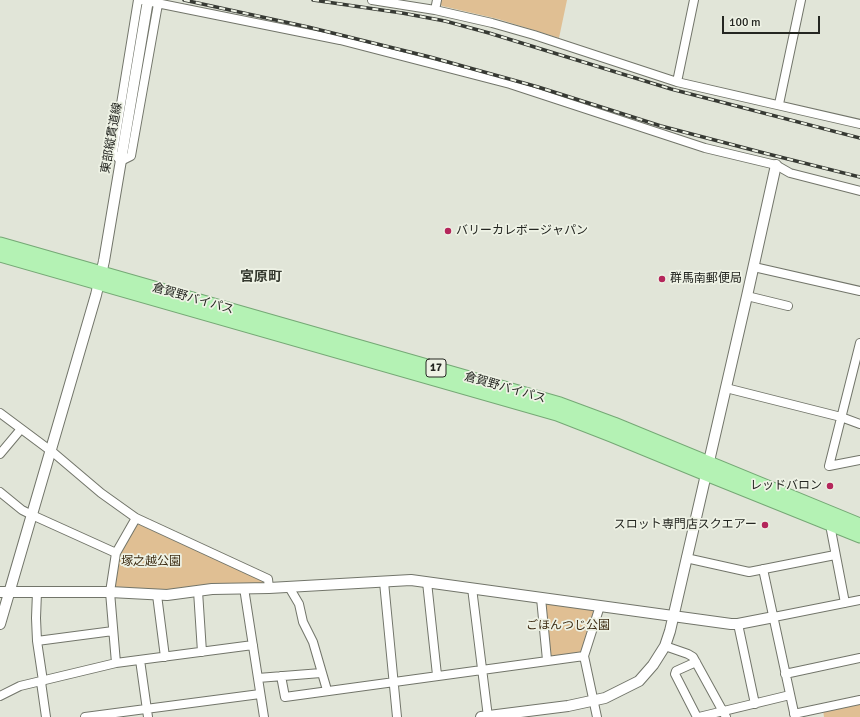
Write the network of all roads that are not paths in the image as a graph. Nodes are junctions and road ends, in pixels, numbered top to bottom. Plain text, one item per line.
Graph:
1 (138, 0) edge
2 (372, 0) edge
3 (437, 0) edge
4 (694, 0) edge
5 (801, 0) edge
6 (144, 3) edge
7 (158, 4) junction
8 (435, 10) junction
9 (678, 82) junction
10 (779, 104) junction
11 (860, 124) edge
12 (121, 161) junction
13 (776, 165) junction
14 (860, 191) edge
15 (0, 244) edge
16 (0, 255) edge
17 (754, 267) junction
18 (100, 279) junction
19 (860, 291) edge
20 (748, 296) junction
21 (788, 306) dead end
22 (860, 344) edge
23 (857, 368) edge
24 (726, 388) junction
25 (0, 413) edge
26 (841, 417) junction
27 (860, 424) edge
28 (21, 429) junction
29 (1, 450) edge
30 (50, 450) junction
31 (860, 460) edge
32 (707, 469) junction
33 (0, 492) edge
34 (32, 515) junction
35 (136, 518) junction
36 (833, 525) junction
37 (860, 525) edge
38 (860, 536) edge
39 (116, 553) junction
40 (835, 555) junction
41 (686, 558) junction
42 (763, 569) junction
43 (384, 582) junction
44 (427, 582) junction
45 (289, 587) junction
46 (244, 588) junction
47 (269, 588) junction
48 (472, 588) junction
49 (198, 591) junction
50 (5, 592) edge
51 (37, 592) junction
52 (110, 592) junction
53 (157, 595) junction
54 (540, 598) junction
55 (860, 600) edge
56 (845, 603) junction
57 (600, 606) junction
58 (673, 615) junction
59 (774, 617) junction
60 (0, 624) edge
61 (738, 624) junction
62 (113, 631) junction
63 (38, 641) junction
64 (253, 645) junction
65 (665, 646) junction
66 (202, 652) junction
67 (584, 656) junction
68 (165, 657) junction
69 (860, 658) edge
70 (140, 660) junction
71 (547, 660) junction
72 (696, 662) junction
73 (116, 663) junction
74 (482, 669) junction
75 (321, 673) junction
76 (785, 674) junction
77 (281, 676) junction
78 (438, 676) junction
79 (258, 678) junction
80 (42, 682) junction
81 (394, 682) junction
82 (326, 690) junction
83 (260, 694) junction
84 (790, 695) junction
85 (0, 696) edge
86 (860, 700) edge
87 (593, 701) junction
88 (755, 704) junction
89 (147, 713) edge
90 (724, 714) edge
91 (795, 716) edge
92 (46, 717) edge
93 (84, 717) edge
94 (264, 717) edge
95 (397, 717) edge
96 (486, 717) edge
97 (597, 717) edge
98 (698, 717) edge

1 - 12 street
2 - 8 street
3 - 8 street
4 - 9 street
5 - 10 street
6 - 7 street
6 - 12 street, 東部縦貫道線
7 - 12 street
7 - 13 street
8 - 9 street
9 - 10 street
10 - 11 street
12 - 18 street, 東部縦貫道線
13 - 14 street
13 - 17 street
15 - 18 highway, 倉賀野バイパス / 17
16 - 18 highway, 倉賀野バイパス / 17
17 - 19 street
17 - 20 street
18 - 30 street, 東部縦貫道線
18 - 32 highway, 倉賀野バイパス / 17
20 - 21 street
20 - 24 street
22 - 23 street
23 - 26 street
24 - 26 street
24 - 32 street
25 - 28 street
26 - 27 street
26 - 31 street
28 - 29 street
28 - 30 street
30 - 34 street, 東部縦貫道線
30 - 35 street
32 - 36 highway, 倉賀野バイパス / 17
32 - 37 highway, 倉賀野バイパス / 17
32 - 41 street
33 - 34 street
34 - 39 street
34 - 50 street, 東部縦貫道線
35 - 39 street
35 - 47 street
36 - 38 highway, 倉賀野バイパス / 17
36 - 40 street
39 - 52 street
40 - 42 street
40 - 56 street
41 - 42 street
41 - 58 street
42 - 59 street
43 - 44 street
43 - 45 street
43 - 81 street
44 - 48 street
44 - 78 street
45 - 47 street
45 - 75 street
46 - 47 street
46 - 49 street
46 - 64 street
48 - 54 street
48 - 74 street
49 - 53 street
49 - 66 street
50 - 51 street
50 - 60 street, 東部縦貫道線
51 - 52 street
51 - 63 street
52 - 53 street
52 - 62 street
53 - 68 street
54 - 57 street
54 - 71 street
55 - 56 street
56 - 59 street
57 - 58 street
57 - 67 street
58 - 61 street
58 - 65 street
59 - 61 street
59 - 76 street
61 - 88 street
62 - 63 street
62 - 73 street
63 - 80 street
64 - 66 street
64 - 79 street
65 - 72 street
65 - 87 street
66 - 68 street
67 - 71 street
67 - 87 street
68 - 70 street
69 - 76 street
70 - 73 street
70 - 89 street
71 - 74 street
72 - 90 street
72 - 98 street
73 - 80 street
74 - 78 street
74 - 96 street
75 - 77 street
75 - 82 street
76 - 84 street
77 - 79 street
77 - 82 street
78 - 81 street
79 - 83 street
80 - 85 street
80 - 92 street
81 - 82 street
81 - 95 street
83 - 89 street
83 - 94 street
84 - 88 street
84 - 91 street
86 - 91 street
87 - 96 street
87 - 97 street
88 - 90 street
89 - 93 street
90 - 98 street

